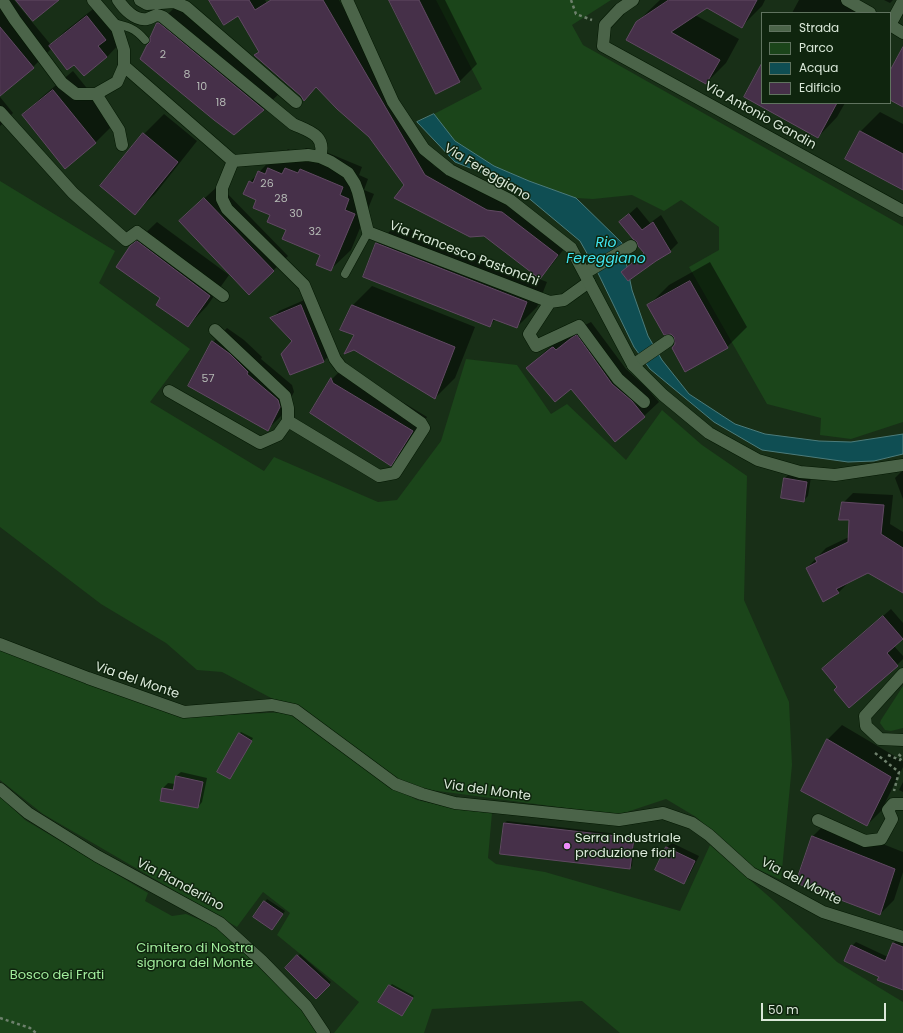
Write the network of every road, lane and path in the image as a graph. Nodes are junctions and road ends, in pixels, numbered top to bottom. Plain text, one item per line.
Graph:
1 (2, 0) edge
2 (93, 0) edge
3 (118, 0) edge
4 (140, 0) edge
5 (347, 0) edge
6 (572, 0) edge
7 (633, 0) edge
8 (847, 0) edge
9 (903, 1) edge
10 (156, 2) edge
11 (868, 12) edge
12 (112, 22) junction
13 (891, 23) edge
14 (605, 25) junction
15 (891, 26) edge
16 (903, 32) edge
17 (145, 40) dead end
18 (124, 66) junction
19 (96, 94) junction
20 (296, 102) dead end
21 (0, 112) edge
22 (122, 145) dead end
23 (320, 157) junction
24 (234, 161) junction
25 (903, 211) edge
26 (368, 232) junction
27 (628, 248) dead end
28 (345, 274) dead end
29 (589, 275) junction
30 (223, 296) dead end
31 (550, 302) junction
32 (215, 330) dead end
33 (664, 345) dead end
34 (636, 362) junction
35 (170, 391) dead end
36 (644, 402) dead end
37 (288, 421) junction
38 (903, 464) edge
39 (0, 644) edge
40 (903, 674) edge
41 (880, 739) junction
42 (903, 740) edge
43 (0, 789) edge
44 (898, 804) edge
45 (898, 819) edge
46 (818, 820) dead end
47 (903, 937) edge
48 (0, 1018) edge
49 (36, 1033) edge
50 (324, 1033) edge

1 - 19 street
2 - 12 street
3 - 23 street
4 - 10 street
5 - 29 street, Via Fereggiano
6 - 14 path
7 - 14 street
8 - 11 street
9 - 13 street
10 - 20 street
12 - 17 lane
12 - 18 street
14 - 25 street, Via Antonio Gandin
15 - 16 street
18 - 19 street
18 - 24 street
19 - 22 street
21 - 30 street
23 - 24 street, Via Francesco Pastonchi
23 - 26 street, Via Francesco Pastonchi
24 - 37 street
26 - 28 lane, Via Francesco Pastonchi
26 - 31 street, Via Francesco Pastonchi
27 - 29 street
29 - 31 street, Via Francesco Pastonchi
29 - 34 street, Via Fereggiano
31 - 36 street, Via Francesco Pastonchi
32 - 37 street
33 - 34 street
34 - 38 street, Via Fereggiano
35 - 37 street
39 - 47 street, Via del Monte
40 - 41 street
41 - 42 street
41 - 44 path
43 - 50 street, Via Pianderlino
44 - 45 street
45 - 46 street
48 - 49 path

